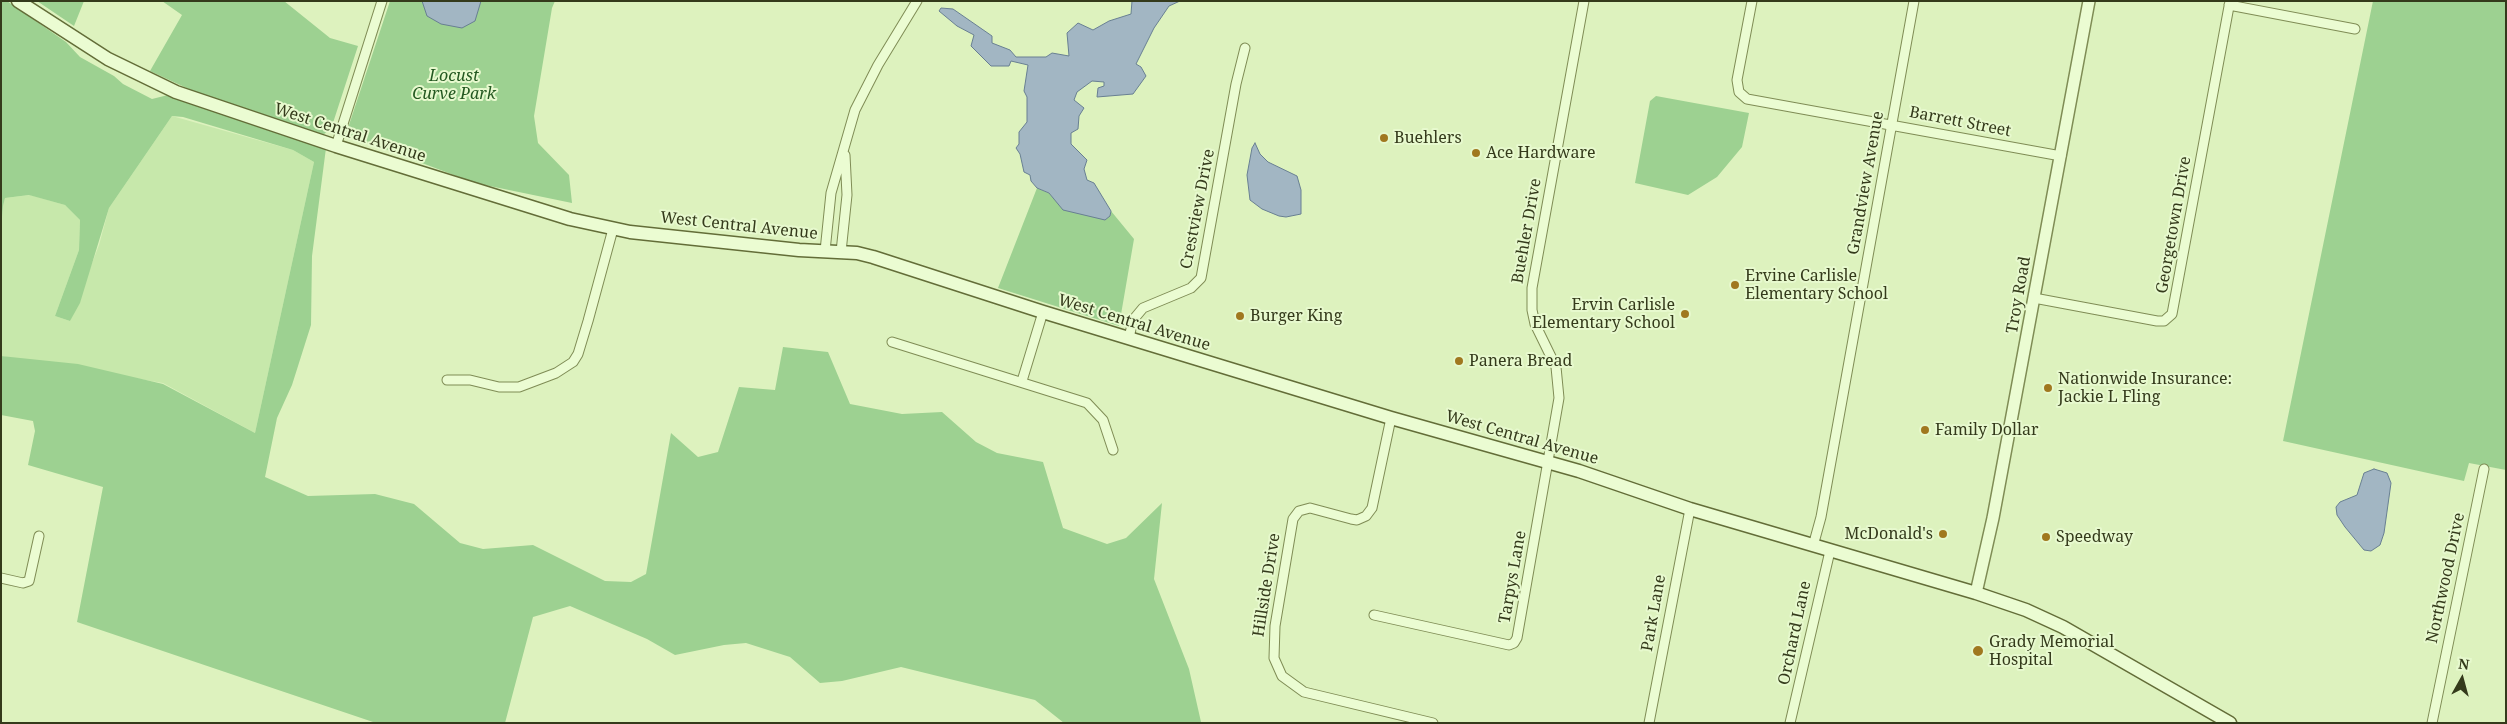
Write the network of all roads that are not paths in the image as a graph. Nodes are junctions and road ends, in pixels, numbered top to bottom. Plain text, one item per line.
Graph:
1 (18, 1) edge
2 (382, 1) edge
3 (917, 1) edge
4 (1584, 1) edge
5 (1752, 1) edge
6 (1914, 1) edge
7 (2089, 1) edge
8 (2230, 3) edge
9 (2355, 29) dead end
10 (1245, 48) dead end
11 (1892, 124) junction
12 (336, 146) junction
13 (844, 148) junction
14 (2060, 156) junction
15 (613, 229) junction
16 (825, 251) junction
17 (841, 252) junction
18 (2034, 298) junction
19 (1043, 312) junction
20 (1129, 338) junction
21 (892, 342) dead end
22 (447, 380) dead end
23 (1022, 381) junction
24 (1391, 418) junction
25 (1113, 450) dead end
26 (1548, 463) junction
27 (2484, 469) dead end
28 (1690, 509) junction
29 (38, 536) dead end
30 (1813, 546) junction
31 (1830, 551) junction
32 (1, 578) edge
33 (1976, 594) junction
34 (1374, 615) dead end
35 (1433, 723) edge
36 (1649, 723) edge
37 (1790, 723) edge
38 (2230, 723) edge
39 (2432, 723) edge

1 - 12 main road, West Central Avenue
2 - 12 street
3 - 13 street
4 - 26 street, Buehler Drive
5 - 11 street, Barrett Street
6 - 11 street, Grandview Avenue
7 - 14 street, Troy Road
8 - 9 street
8 - 18 street, Georgetown Drive
10 - 20 street, Crestview Drive
11 - 14 street, Barrett Street
11 - 30 street, Grandview Avenue
12 - 15 main road, West Central Avenue
13 - 16 street
13 - 17 street
14 - 18 street, Troy Road
15 - 16 main road, West Central Avenue
15 - 22 street
16 - 17 main road, West Central Avenue
17 - 19 main road, West Central Avenue
18 - 33 street, Troy Road
19 - 20 main road, West Central Avenue
19 - 23 street
20 - 24 main road, West Central Avenue
21 - 23 street
23 - 25 street
24 - 26 main road, West Central Avenue
24 - 35 street, Hillside Drive
26 - 28 main road, West Central Avenue
26 - 34 street, Tarpys Lane
27 - 39 street, Northwood Drive
28 - 30 main road, West Central Avenue
28 - 36 street, Park Lane
29 - 32 street
30 - 31 main road, West Central Avenue
31 - 33 main road, West Central Avenue
31 - 37 street, Orchard Lane
33 - 38 main road, West Central Avenue

